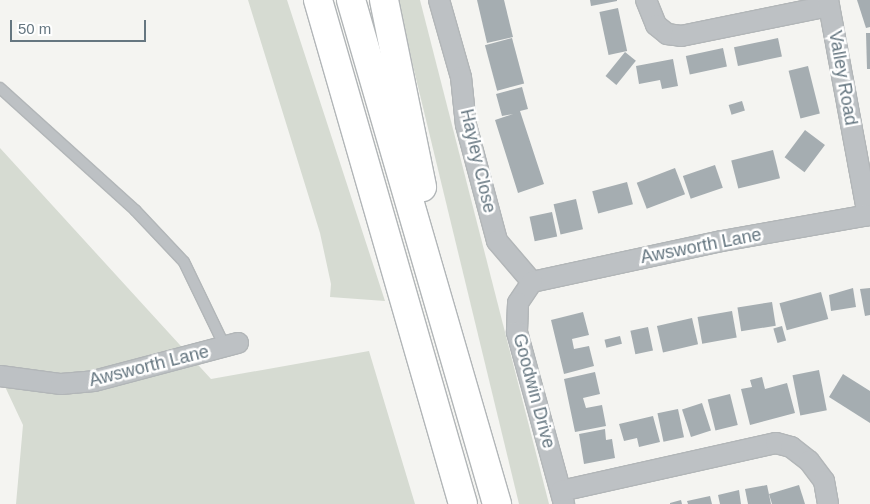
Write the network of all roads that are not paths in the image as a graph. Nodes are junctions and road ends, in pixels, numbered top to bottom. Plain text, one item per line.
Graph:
1 (300, 0) edge
2 (318, 0) edge
3 (351, 0) edge
4 (384, 0) edge
5 (439, 0) edge
6 (646, 0) edge
7 (829, 3) edge
8 (0, 88) edge
9 (361, 150) junction
10 (869, 215) edge
11 (532, 282) junction
12 (231, 345) joint
13 (452, 351) junction
14 (0, 376) edge
15 (563, 498) edge
16 (463, 504) edge
17 (497, 504) edge
18 (828, 504) edge

1 - 9 highway
2 - 9 highway
3 - 13 highway
4 - 13 highway
5 - 11 street, Hayley Close
6 - 7 street
7 - 10 street, Valley Road
8 - 12 lane
9 - 16 highway
10 - 11 street, Awsworth Lane
11 - 15 street, Goodwin Drive
12 - 14 street, Awsworth Lane
13 - 17 highway
15 - 18 street

